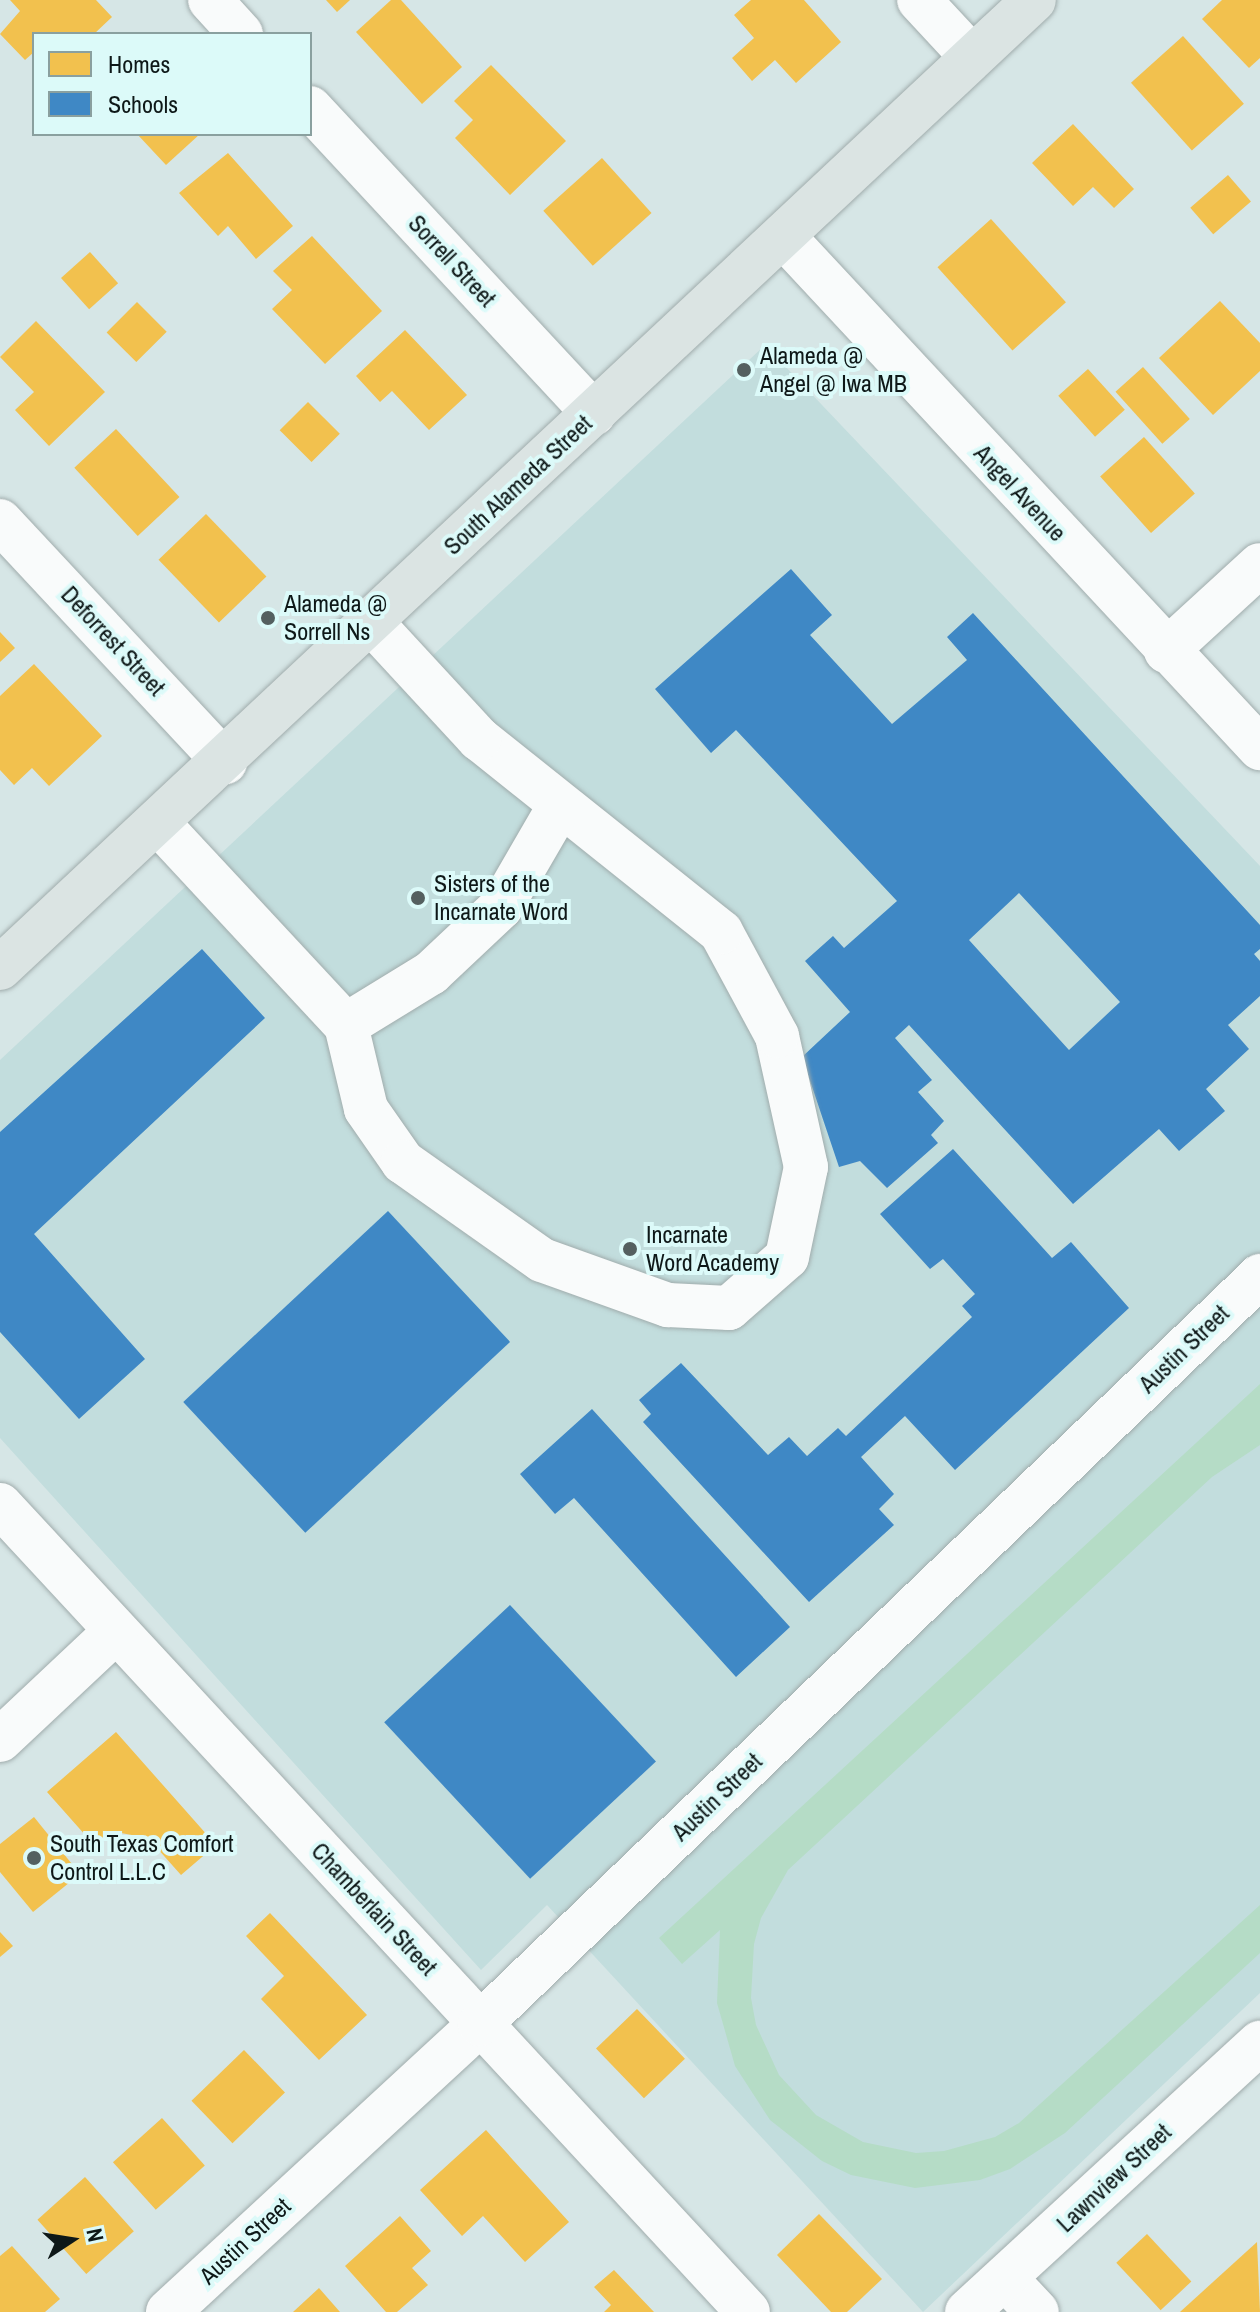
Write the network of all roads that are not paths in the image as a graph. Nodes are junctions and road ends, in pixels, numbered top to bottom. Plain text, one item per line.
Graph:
1 (210, 0) edge
2 (919, 0) edge
3 (1034, 0) edge
4 (239, 32) edge
5 (972, 57) junction
6 (312, 110) edge
7 (783, 236) junction
8 (594, 414) junction
9 (0, 521) edge
10 (1260, 565) edge
11 (372, 623) junction
12 (1166, 651) junction
13 (1260, 748) edge
14 (225, 762) junction
15 (559, 807) junction
16 (158, 823) junction
17 (0, 968) edge
18 (346, 1025) junction
19 (1260, 1276) edge
20 (0, 1505) edge
21 (116, 1631) junction
22 (0, 1740) edge
23 (480, 2024) junction
24 (1260, 2043) edge
25 (1006, 2279) junction
26 (168, 2312) edge
27 (748, 2312) edge
28 (967, 2312) edge
29 (1037, 2312) edge

1 - 4 street
2 - 5 street
3 - 5 main road, South Alameda Street
5 - 7 main road, South Alameda Street
6 - 8 street, Sorrell Street
7 - 8 main road, South Alameda Street
7 - 12 street, Angel Avenue
8 - 11 main road, South Alameda Street
9 - 14 street, Deforrest Street
10 - 12 street
11 - 14 main road, South Alameda Street
11 - 15 street
12 - 13 street, Angel Avenue
14 - 16 main road, South Alameda Street
15 - 18 street
15 - 18 street
16 - 17 main road, South Alameda Street
16 - 18 street
19 - 23 street, Austin Street
20 - 21 street, Chamberlain Street
21 - 22 street
21 - 23 street, Chamberlain Street
23 - 26 street, Austin Street
23 - 27 street, Chamberlain Street
24 - 25 street, Lawnview Street
25 - 28 street, Lawnview Street
25 - 29 street

